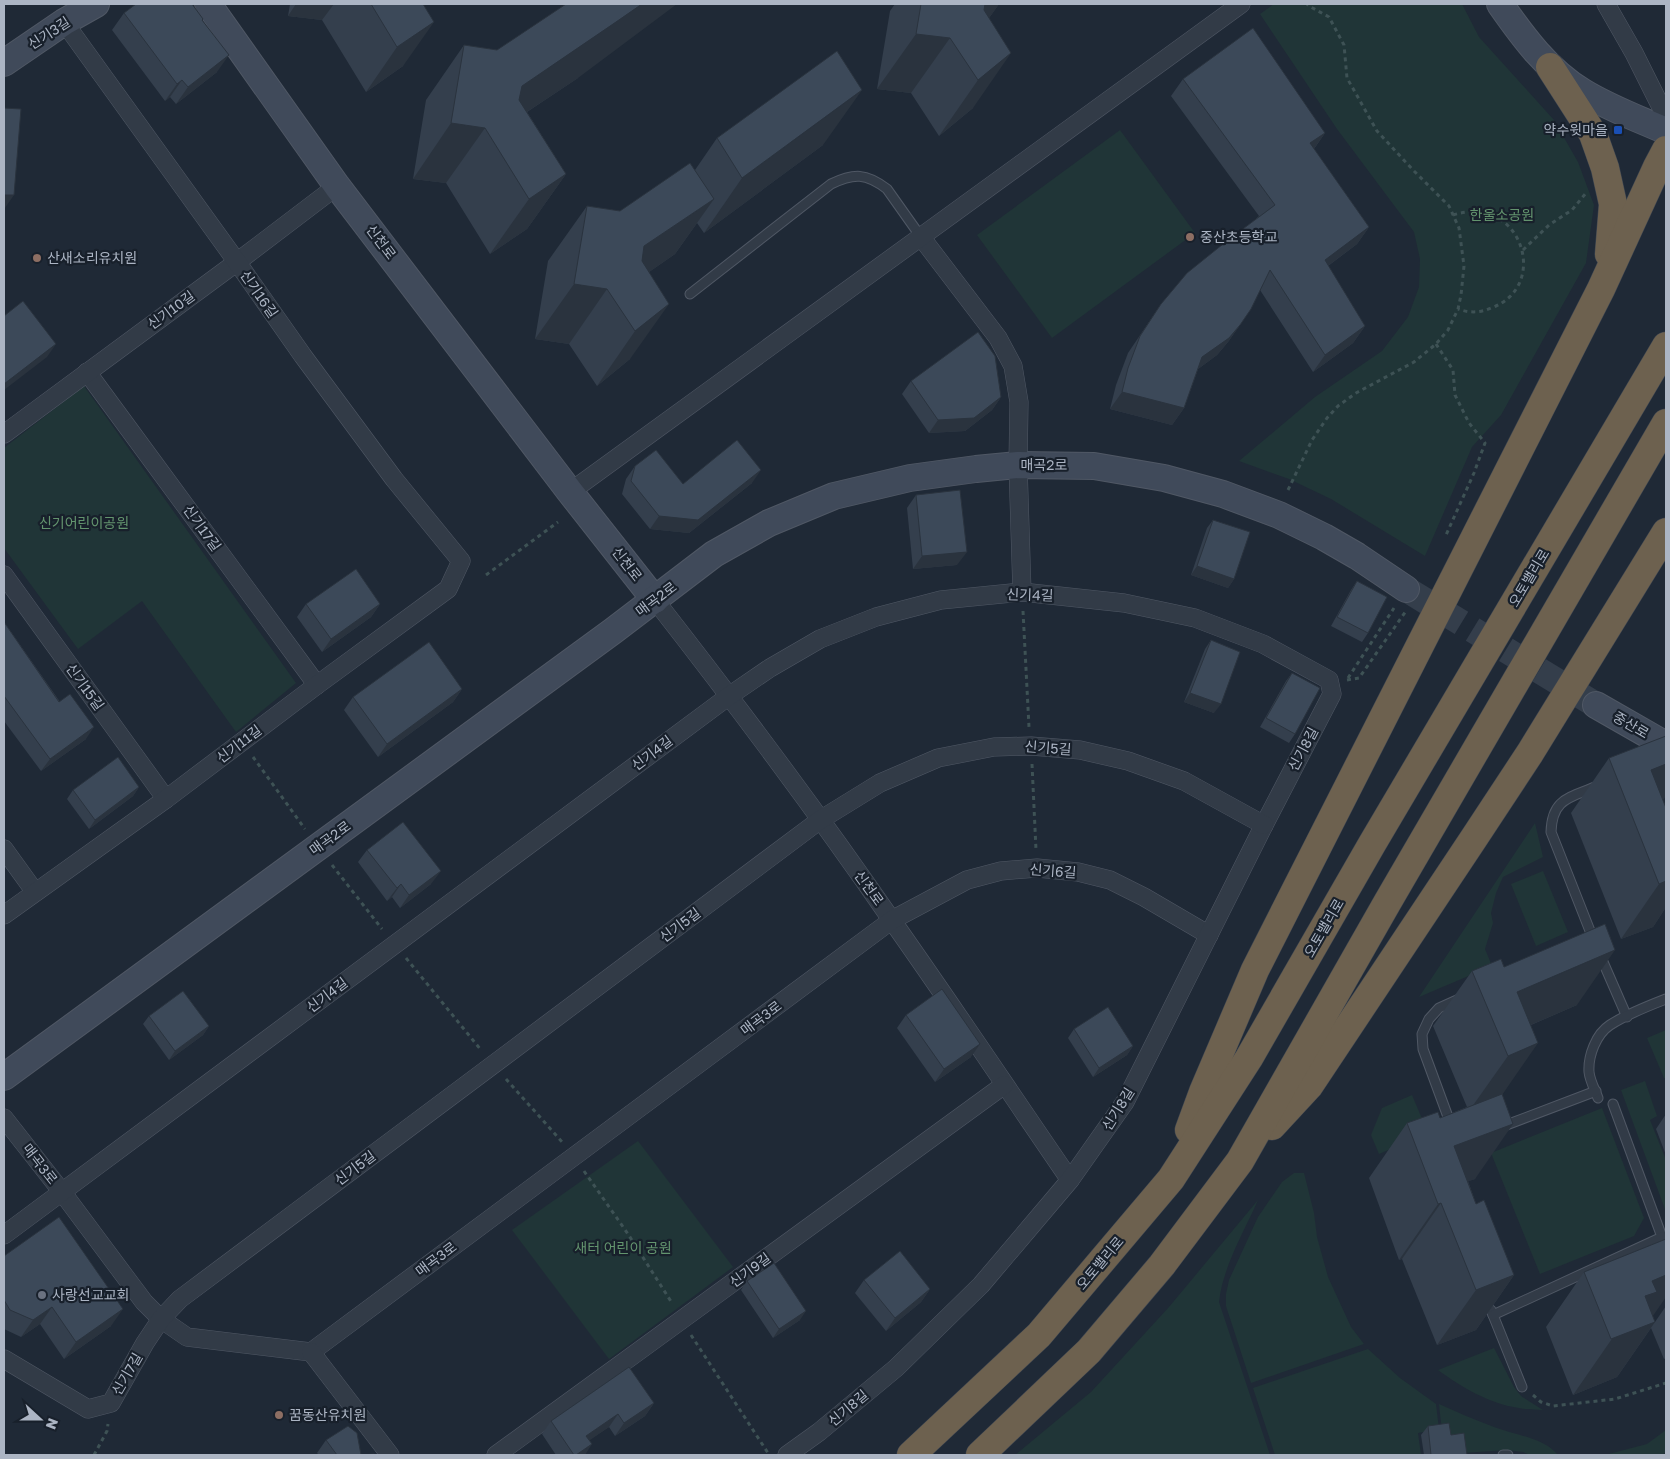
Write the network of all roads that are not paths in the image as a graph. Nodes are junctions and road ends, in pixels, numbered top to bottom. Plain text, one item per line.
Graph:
1 (96, 4) edge
2 (208, 4) edge
3 (1241, 4) edge
4 (1500, 4) edge
5 (1606, 4) edge
6 (64, 22) junction
7 (4, 63) edge
8 (1550, 67) junction
9 (1666, 117) edge
10 (1666, 131) edge
11 (1666, 150) edge
12 (337, 186) junction
13 (922, 237) junction
14 (237, 262) junction
15 (1601, 289) junction
16 (690, 294) dead end
17 (1666, 346) edge
18 (87, 372) junction
19 (1666, 423) edge
20 (4, 434) edge
21 (1018, 465) junction
22 (570, 492) junction
23 (1666, 532) edge
24 (461, 561) joint
25 (4, 575) edge
26 (1022, 592) junction
27 (655, 600) junction
28 (1404, 600) tunnel mouth
29 (317, 684) junction
30 (1336, 684) joint
31 (730, 696) junction
32 (1596, 705) tunnel mouth
33 (1666, 745) edge
34 (1605, 783) dead end
35 (166, 799) junction
36 (820, 820) junction
37 (1264, 825) junction
38 (4, 849) edge
39 (35, 892) junction
40 (4, 915) edge
41 (892, 920) junction
42 (1209, 936) junction
43 (1595, 942) junction
44 (1586, 946) edge
45 (1466, 996) dead end
46 (1666, 999) edge
47 (1627, 1017) junction
48 (4, 1077) edge
49 (1004, 1085) junction
50 (1613, 1104) dead end
51 (4, 1118) edge
52 (1495, 1129) edge
53 (1455, 1135) edge
54 (1240, 1161) junction
55 (1171, 1179) junction
56 (1070, 1180) junction
57 (62, 1192) junction
58 (4, 1235) edge
59 (1664, 1241) edge
60 (1486, 1297) edge
61 (1493, 1315) junction
62 (161, 1319) junction
63 (312, 1352) junction
64 (4, 1359) edge
65 (1522, 1386) road end
66 (390, 1455) edge
67 (496, 1455) edge
68 (787, 1455) edge
69 (912, 1455) edge
70 (980, 1455) edge
71 (1503, 1455) edge
72 (1508, 1455) edge

1 - 6 street, 신기3길
2 - 12 street, 신천로
3 - 13 street
4 - 8 street
5 - 9 street
6 - 7 street, 신기3길
6 - 14 street, 신기16길
8 - 10 street
8 - 15 highway
11 - 15 highway
12 - 14 street, 신기10길
12 - 22 street, 신천로
13 - 16 lane
13 - 21 street
13 - 22 street
14 - 18 street, 신기10길
14 - 24 street, 신기16길
15 - 55 highway
17 - 55 highway, 오토밸리로
18 - 20 street, 신기10길
18 - 29 street, 신기17길
19 - 54 highway
21 - 26 street
21 - 27 street, 매곡2로
21 - 28 street, 매곡2로
22 - 27 street, 신천로
23 - 54 highway
24 - 29 street, 신기11길
25 - 35 street, 신기15길
26 - 30 street, 신기4길
26 - 31 street, 신기4길
27 - 31 street, 신천로
27 - 48 street, 매곡2로
29 - 35 street, 신기11길
30 - 37 street, 신기8길
31 - 36 street, 신천로
31 - 57 street, 신기4길
32 - 33 street, 중산로
34 - 43 lane
35 - 39 street, 신기11길
36 - 37 street, 신기5길
36 - 41 street, 신천로
36 - 62 street, 신기5길
37 - 42 street, 신기8길
38 - 39 street
39 - 40 street, 신기11길
41 - 42 street, 신기6길
41 - 49 street, 신천로
41 - 63 street, 매곡3로
42 - 56 street, 신기8길
43 - 44 lane
43 - 47 lane
45 - 53 lane
46 - 47 lane
47 - 52 lane
49 - 56 street, 신천로
49 - 67 street, 신기9길
50 - 59 lane
51 - 57 street, 매곡3로
54 - 70 highway
55 - 69 highway, 오토밸리로
56 - 68 street, 신기8길
57 - 58 street
57 - 62 street, 매곡3로
59 - 61 lane
60 - 61 lane
61 - 65 lane
62 - 63 street, 매곡3로
62 - 64 street, 신기7길
63 - 66 street
71 - 72 lane

